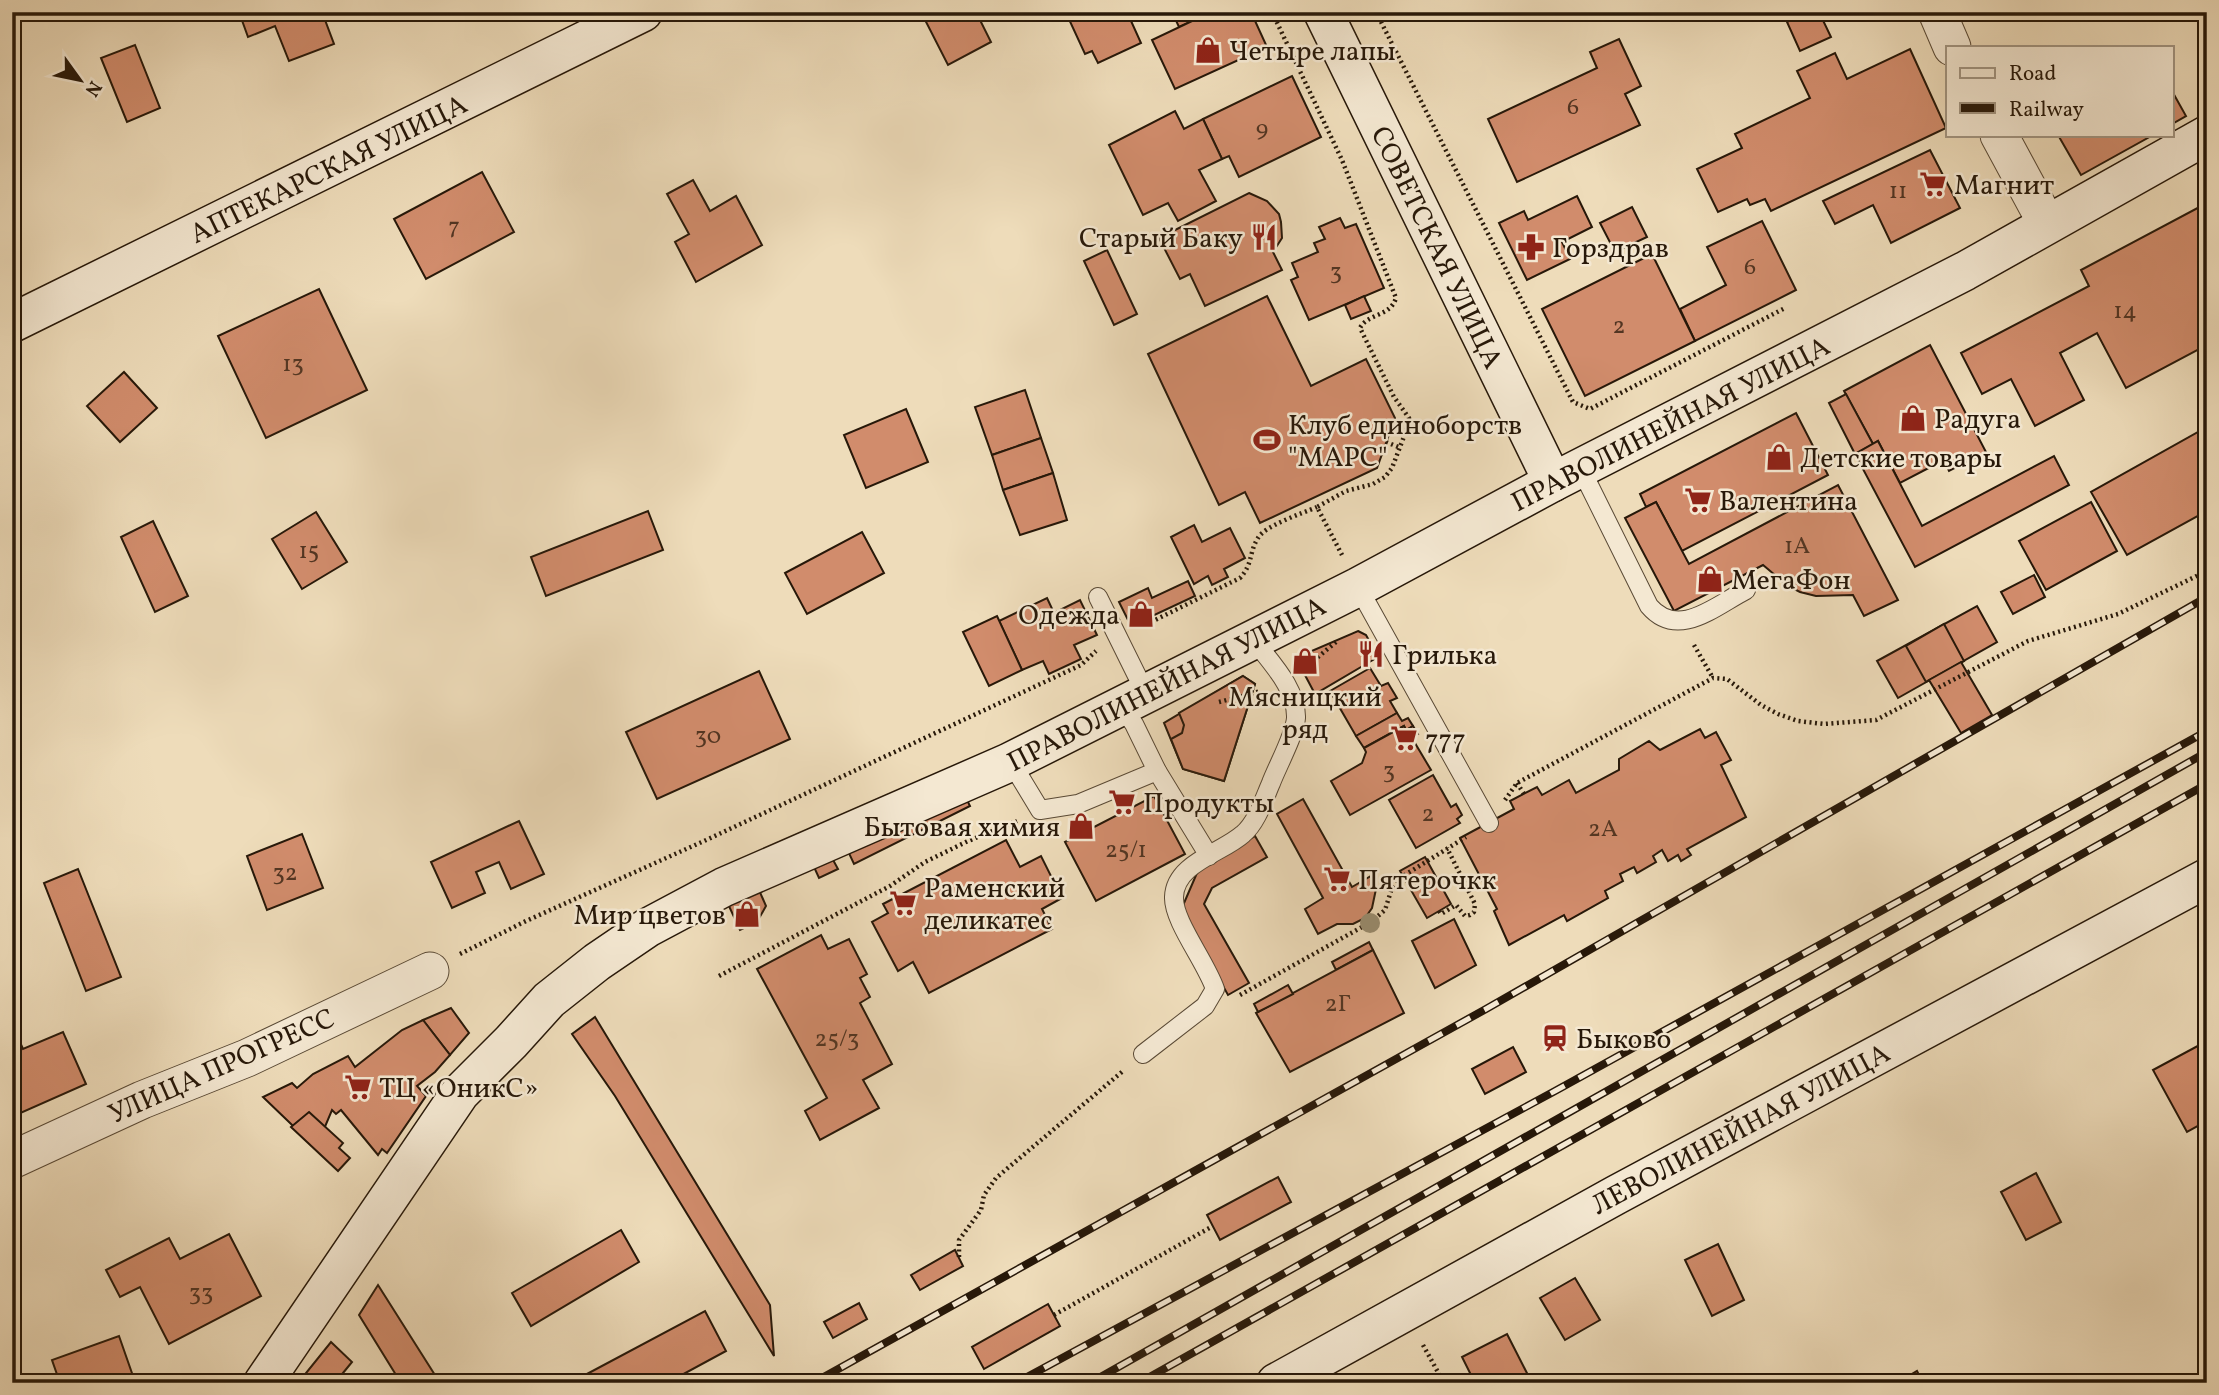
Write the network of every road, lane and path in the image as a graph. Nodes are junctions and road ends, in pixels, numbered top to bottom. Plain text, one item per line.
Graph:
1 (643, 12) edge
2 (1272, 12) edge
3 (1323, 12) edge
4 (1376, 12) edge
5 (1937, 12) edge
6 (1952, 46) edge
7 (2207, 135) edge
8 (2000, 136) edge
9 (2047, 224) junction
10 (1785, 308) dead end
11 (12, 323) edge
12 (1386, 442) dead end
13 (1401, 448) junction
14 (1567, 475) junction
15 (1317, 507) junction
16 (2207, 571) edge
17 (1358, 587) junction
18 (1746, 590) dead end
19 (1098, 597) dead end
20 (1681, 622) junction
21 (1118, 638) junction
22 (1253, 639) junction
23 (1713, 678) junction
24 (1133, 700) junction
25 (1008, 763) junction
26 (1157, 771) junction
27 (1517, 783) junction
28 (1524, 793) dead end
29 (1040, 810) junction
30 (1489, 822) joint
31 (1447, 848) dead end
32 (1209, 856) junction
33 (2207, 878) edge
34 (1439, 911) dead end
35 (430, 971) joint
36 (719, 976) dead end
37 (1143, 1054) dead end
38 (12, 1160) edge
39 (1213, 1226) dead end
40 (1054, 1315) dead end
41 (263, 1383) edge
42 (1276, 1383) edge

1 - 11 main road, АПТЕКАРСКАЯ УЛИЦА
2 - 13 path
3 - 14 main road, СОВЕТСКАЯ УЛИЦА
4 - 10 path
5 - 6 street
7 - 9 main road, ПРАВОЛИНЕЙНАЯ УЛИЦА
8 - 9 street
9 - 14 main road, ПРАВОЛИНЕЙНАЯ УЛИЦА
12 - 13 path
13 - 15 path
14 - 17 main road, ПРАВОЛИНЕЙНАЯ УЛИЦА
14 - 20 lane
15 - 17 path
15 - 21 path
16 - 23 path
17 - 22 main road, ПРАВОЛИНЕЙНАЯ УЛИЦА
17 - 30 lane
18 - 20 lane
19 - 21 lane
20 - 23 path
21 - 24 lane
21 - 35 path
22 - 24 main road, ПРАВОЛИНЕЙНАЯ УЛИЦА
22 - 32 lane
23 - 27 path
24 - 25 main road, ПРАВОЛИНЕЙНАЯ УЛИЦА
24 - 26 lane
25 - 29 lane
25 - 41 main road, ПРАВОЛИНЕЙНАЯ УЛИЦА
26 - 29 lane
26 - 32 lane
27 - 28 path
27 - 30 path
29 - 36 path
31 - 34 path
32 - 37 lane
33 - 42 main road, ЛЕВОЛИНЕЙНАЯ УЛИЦА
35 - 38 street, УЛИЦА ПРОГРЕСС
39 - 40 path

